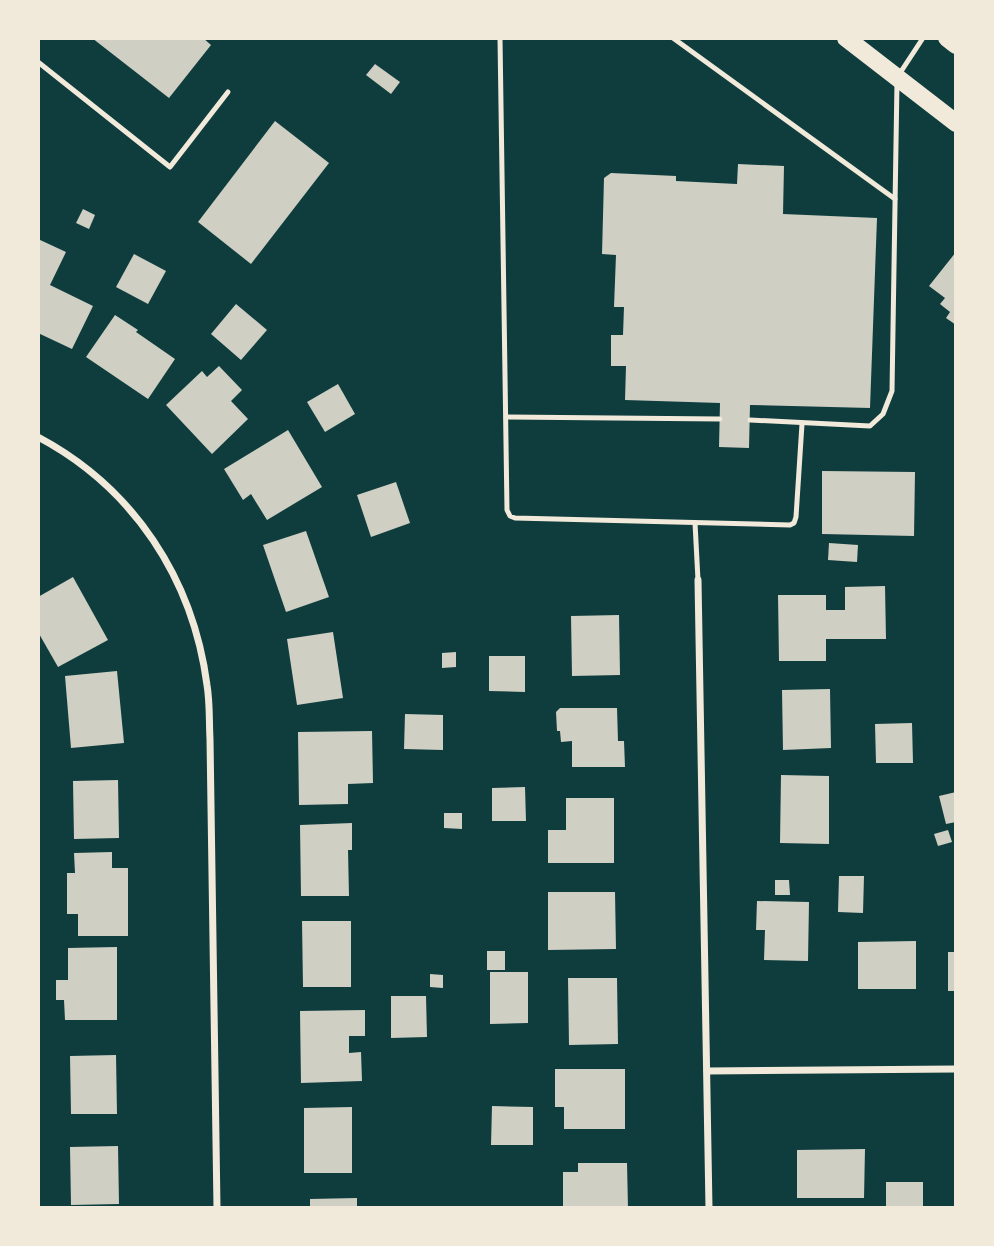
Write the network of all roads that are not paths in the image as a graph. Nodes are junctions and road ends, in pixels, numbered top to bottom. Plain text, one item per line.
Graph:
1 (500, 38) edge
2 (673, 38) edge
3 (846, 38) edge
4 (923, 38) edge
5 (947, 38) edge
6 (956, 45) edge
7 (38, 62) edge
8 (897, 77) junction
9 (228, 92) dead end
10 (956, 124) edge
11 (895, 199) junction
12 (506, 417) junction
13 (720, 419) dead end
14 (750, 420) dead end
15 (803, 424) junction
16 (38, 437) edge
17 (695, 523) junction
18 (698, 580) joint
19 (956, 1069) edge
20 (707, 1071) junction
21 (217, 1208) edge
22 (709, 1208) edge

1 - 12 lane
2 - 11 lane
3 - 8 main road
4 - 8 lane
5 - 6 main road
7 - 9 lane
8 - 10 main road
8 - 11 lane
11 - 15 lane
12 - 13 lane
12 - 17 lane
14 - 15 lane
15 - 17 lane
16 - 21 street
17 - 18 lane
18 - 20 street
19 - 20 street
20 - 22 street

